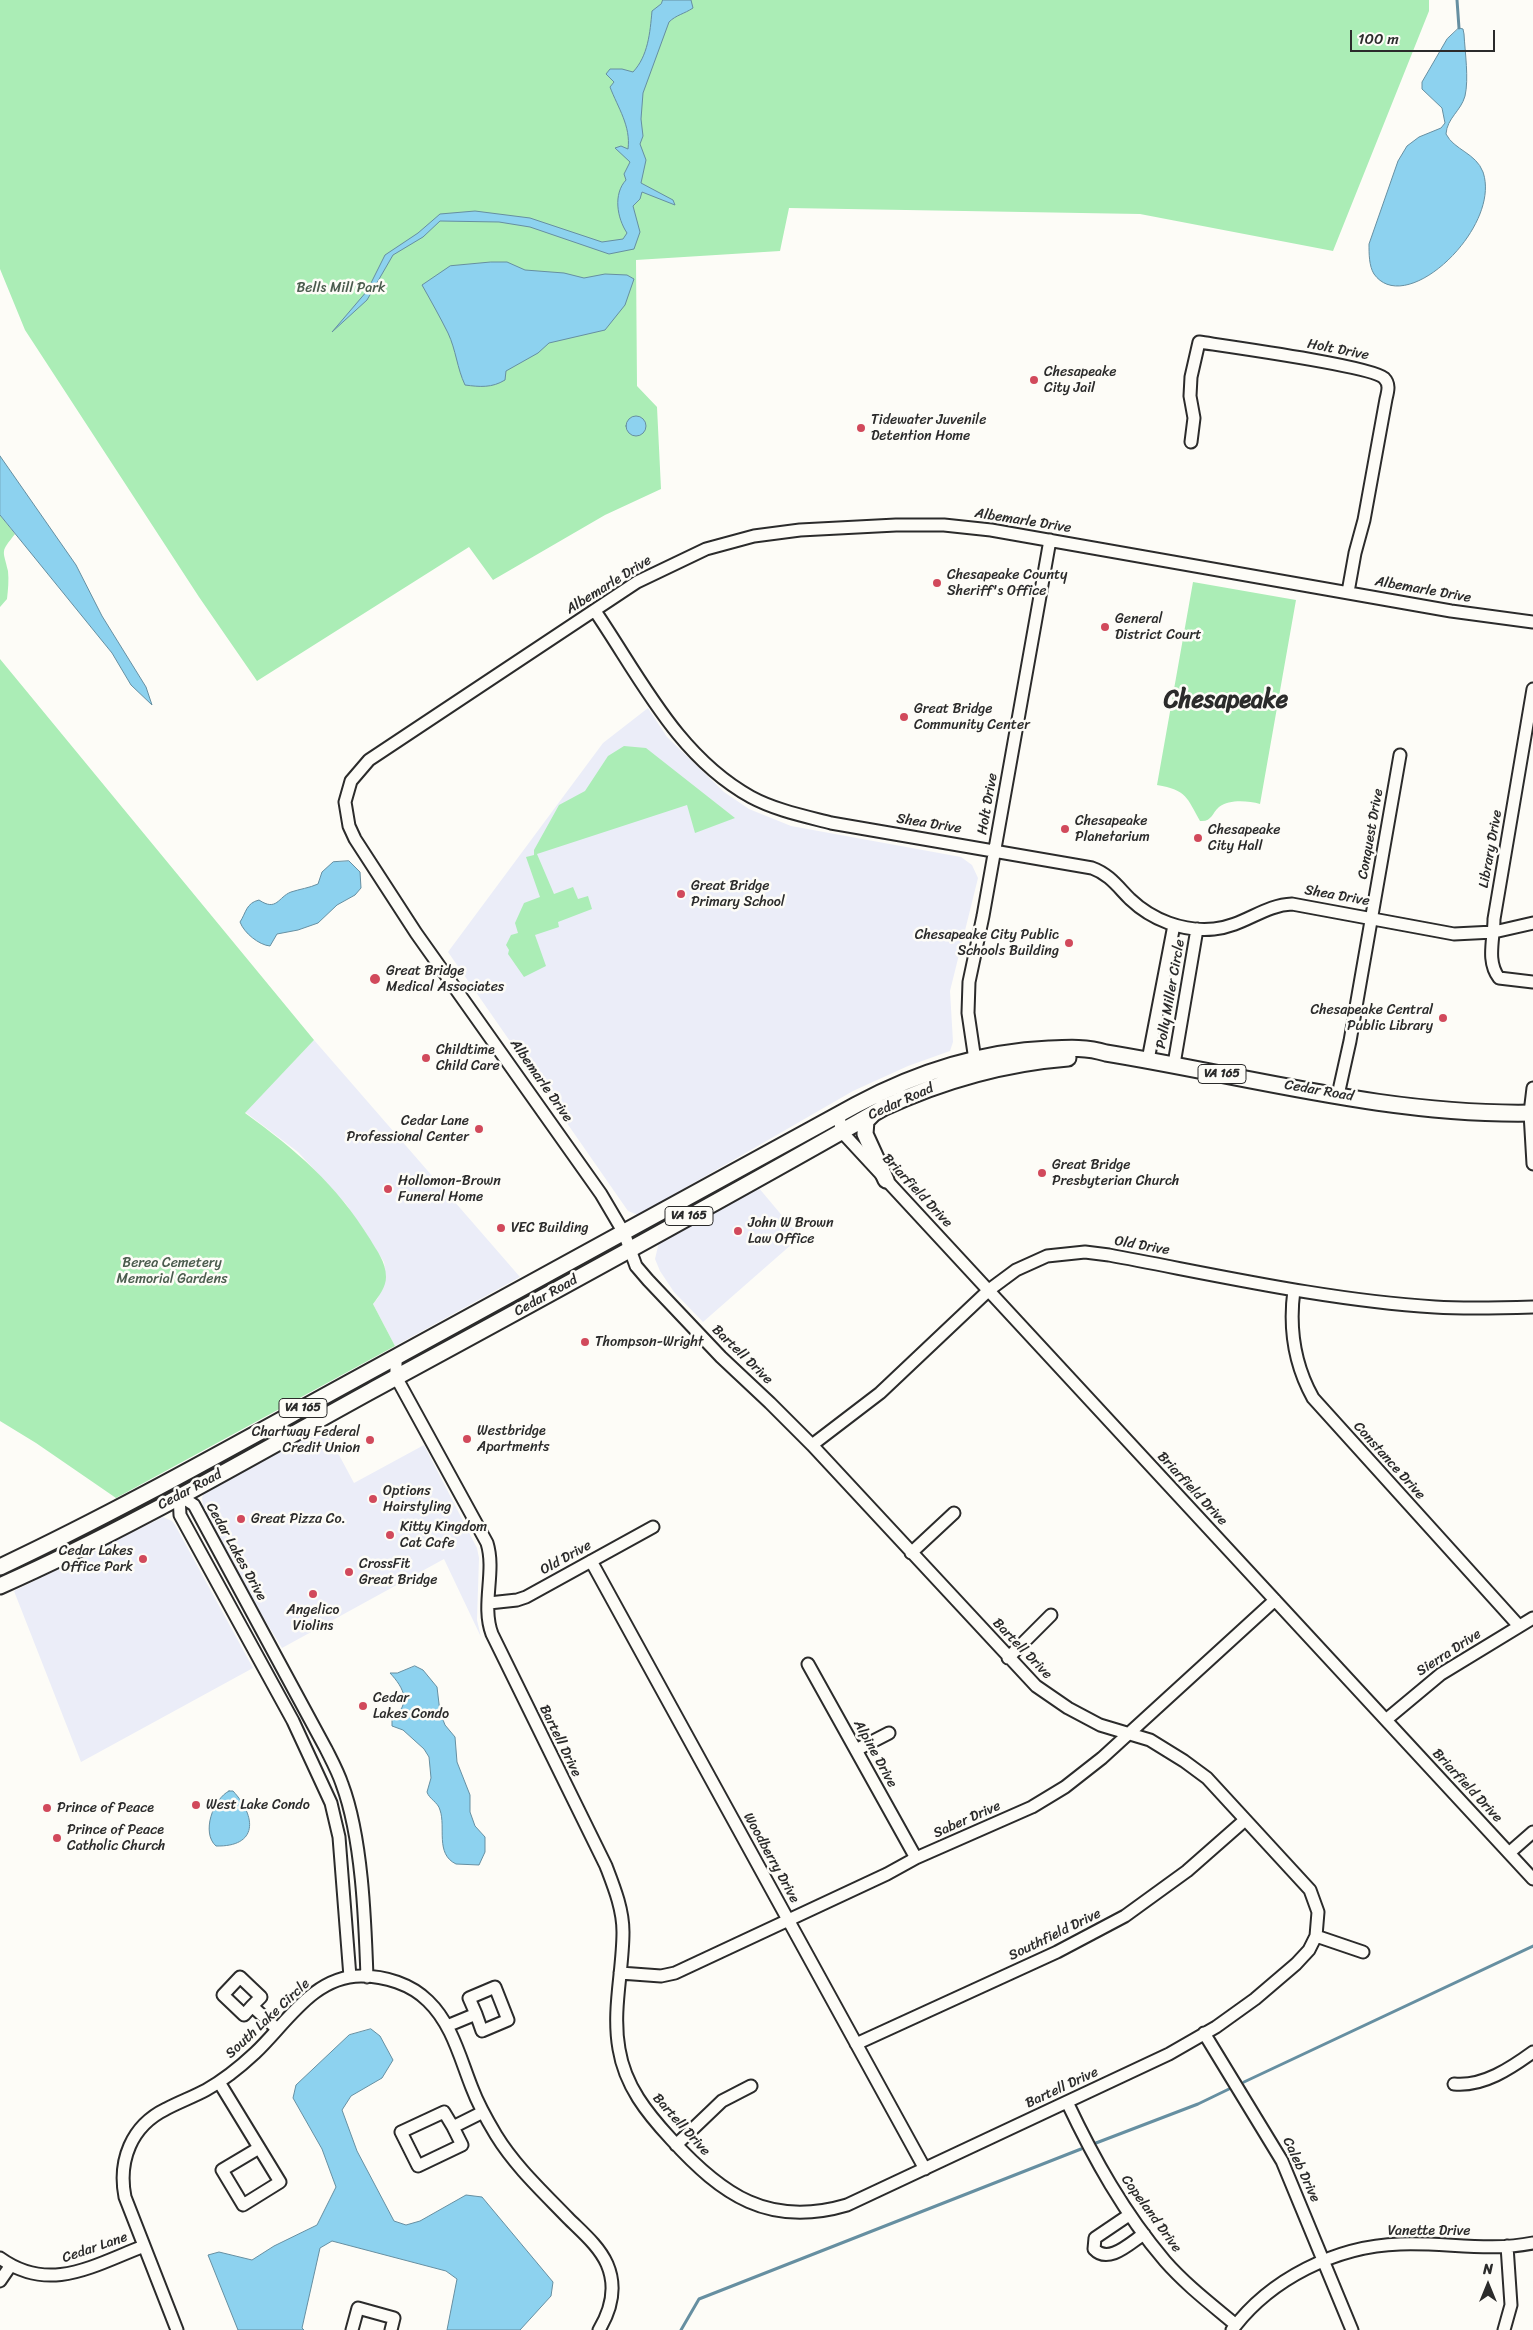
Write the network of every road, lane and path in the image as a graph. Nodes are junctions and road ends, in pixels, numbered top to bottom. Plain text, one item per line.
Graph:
1 (1190, 442) dead end
2 (1050, 540) junction
3 (1348, 592) junction
4 (594, 610) junction
5 (1533, 622) edge
6 (1533, 689) edge
7 (1399, 759) dead end
8 (995, 851) junction
9 (1371, 917) junction
10 (1533, 923) edge
11 (1174, 925) junction
12 (1197, 929) junction
13 (1494, 932) junction
14 (1533, 982) edge
15 (1148, 1060) junction
16 (1174, 1064) junction
17 (976, 1067) junction
18 (1533, 1088) edge
19 (1338, 1095) junction
20 (1532, 1113) edge
21 (839, 1114) junction
22 (872, 1114) junction
23 (841, 1131) junction
24 (1533, 1164) edge
25 (886, 1180) junction
26 (624, 1233) junction
27 (628, 1249) junction
28 (989, 1290) junction
29 (1294, 1290) junction
30 (1533, 1307) edge
31 (396, 1357) junction
32 (396, 1377) junction
33 (298, 1411) junction
34 (812, 1445) junction
35 (179, 1495) junction
36 (139, 1497) junction
37 (954, 1513) dead end
38 (654, 1527) dead end
39 (912, 1553) junction
40 (591, 1561) junction
41 (0, 1567) edge
42 (2, 1581) edge
43 (1275, 1600) junction
44 (489, 1603) junction
45 (1051, 1615) dead end
46 (1533, 1618) edge
47 (1519, 1626) junction
48 (1008, 1658) junction
49 (808, 1664) dead end
50 (1387, 1719) junction
51 (889, 1733) dead end
52 (1128, 1733) junction
53 (856, 1750) junction
54 (1245, 1820) junction
55 (1533, 1832) edge
56 (1509, 1853) junction
57 (916, 1858) junction
58 (1533, 1879) edge
59 (789, 1920) junction
60 (1316, 1936) junction
61 (1363, 1952) dead end
62 (620, 1973) junction
63 (350, 1977) junction
64 (367, 1977) junction
65 (252, 2006) dead end
66 (476, 2014) dead end
67 (447, 2026) junction
68 (277, 2029) junction
69 (1204, 2033) junction
70 (856, 2044) junction
71 (1533, 2052) edge
72 (219, 2082) junction
73 (1454, 2084) dead end
74 (751, 2086) dead end
75 (1067, 2102) junction
76 (483, 2112) junction
77 (453, 2127) junction
78 (676, 2145) junction
79 (259, 2148) junction
80 (925, 2169) junction
81 (1129, 2214) junction
82 (1144, 2234) junction
83 (1533, 2243) edge
84 (144, 2246) junction
85 (1507, 2246) junction
86 (0, 2258) edge
87 (1324, 2260) junction
88 (10, 2265) junction
89 (0, 2281) edge
90 (1234, 2327) edge
91 (177, 2330) edge
92 (352, 2330) edge
93 (391, 2330) edge
94 (598, 2330) edge
95 (1352, 2330) edge
96 (1504, 2330) edge

1 - 3 street, Holt Drive
2 - 3 street, Albemarle Drive
2 - 4 street, Albemarle Drive
2 - 8 street, Holt Drive
3 - 5 street, Albemarle Drive
4 - 8 street, Shea Drive
4 - 26 street, Albemarle Drive
6 - 13 street, Library Drive
7 - 9 street, Conquest Drive
8 - 11 street, Shea Drive
8 - 17 street, Holt Drive
9 - 12 street, Shea Drive
9 - 13 street, Shea Drive
9 - 19 street, Conquest Drive
10 - 13 street, Shea Drive
11 - 12 street, Shea Drive
11 - 15 street, Polly Miller Circle
12 - 16 street, Polly Miller Circle
13 - 14 street, Library Drive
15 - 16 main road, Cedar Road / VA 165
15 - 17 main road, Cedar Road / VA 165
16 - 19 main road, Cedar Road / VA 165
17 - 21 main road, Cedar Road / VA 165
17 - 22 main road, Cedar Road / VA 165
18 - 20 street
19 - 20 main road, Cedar Road / VA 165
20 - 24 street
21 - 23 street
21 - 26 main road, Cedar Road / VA 165
22 - 23 main road, Cedar Road / VA 165
22 - 25 main road
23 - 25 street, Briarfield Drive
23 - 27 main road, Cedar Road / VA 165
25 - 28 street, Briarfield Drive
26 - 27 street, Albemarle Drive
26 - 31 main road, Cedar Road / VA 165
27 - 32 main road, Cedar Road / VA 165
27 - 34 street, Bartell Drive
28 - 29 street, Old Drive
28 - 34 street, Old Drive
28 - 43 street, Briarfield Drive
29 - 30 street, Old Drive
29 - 47 street, Constance Drive
31 - 32 street, Bartell Drive
31 - 33 main road, Cedar Road / VA 165
32 - 35 main road, Cedar Road / VA 165
32 - 44 street, Bartell Drive
33 - 35 main road
33 - 36 main road, Cedar Road / VA 165
34 - 39 street, Bartell Drive
35 - 36 main road
35 - 42 main road, Cedar Road / VA 165
35 - 63 street
35 - 64 street, Cedar Lakes Drive
36 - 41 main road, Cedar Road / VA 165
37 - 39 street
38 - 40 street, Old Drive
39 - 48 street, Bartell Drive
40 - 44 street, Old Drive
40 - 59 street, Woodberry Drive
43 - 50 street, Briarfield Drive
43 - 52 street, Saber Drive
44 - 62 street, Bartell Drive
45 - 48 street
46 - 47 street, Sierra Drive
47 - 50 street, Sierra Drive
48 - 52 street, Bartell Drive
49 - 53 street, Alpine Drive
50 - 56 street, Briarfield Drive
51 - 53 street
52 - 54 street, Bartell Drive
52 - 57 street, Saber Drive
53 - 57 street, Alpine Drive
54 - 60 street, Bartell Drive
54 - 70 street, Southfield Drive
55 - 56 street
56 - 58 street, Briarfield Drive
57 - 59 street, Saber Drive
59 - 62 street, Saber Drive
59 - 70 street, Woodberry Drive
60 - 61 street
60 - 69 street, Bartell Drive
62 - 78 street, Bartell Drive
63 - 64 street, South Lake Circle
63 - 68 street, South Lake Circle
64 - 67 street, South Lake Circle
65 - 68 street
66 - 67 street
67 - 76 street, South Lake Circle
68 - 72 street, South Lake Circle
69 - 75 street, Bartell Drive
69 - 87 street, Caleb Drive
70 - 80 street, Woodberry Drive
71 - 73 street
72 - 79 street
72 - 84 street, South Lake Circle
74 - 78 street
75 - 80 street, Bartell Drive
75 - 81 street, Copeland Drive
76 - 77 street
76 - 94 street, South Lake Circle
77 - 77 street
78 - 80 street, Bartell Drive
79 - 79 street
81 - 82 street, Copeland Drive
81 - 82 street
82 - 90 street, Copeland Drive
83 - 85 street, Vanette Drive
84 - 88 street, Cedar Lane
84 - 91 street, South Lake Circle
85 - 87 street, Vanette Drive
85 - 96 street
86 - 88 street, Cedar Lane
87 - 90 street, Vanette Drive
87 - 95 street, Caleb Drive
88 - 89 street
92 - 93 street

